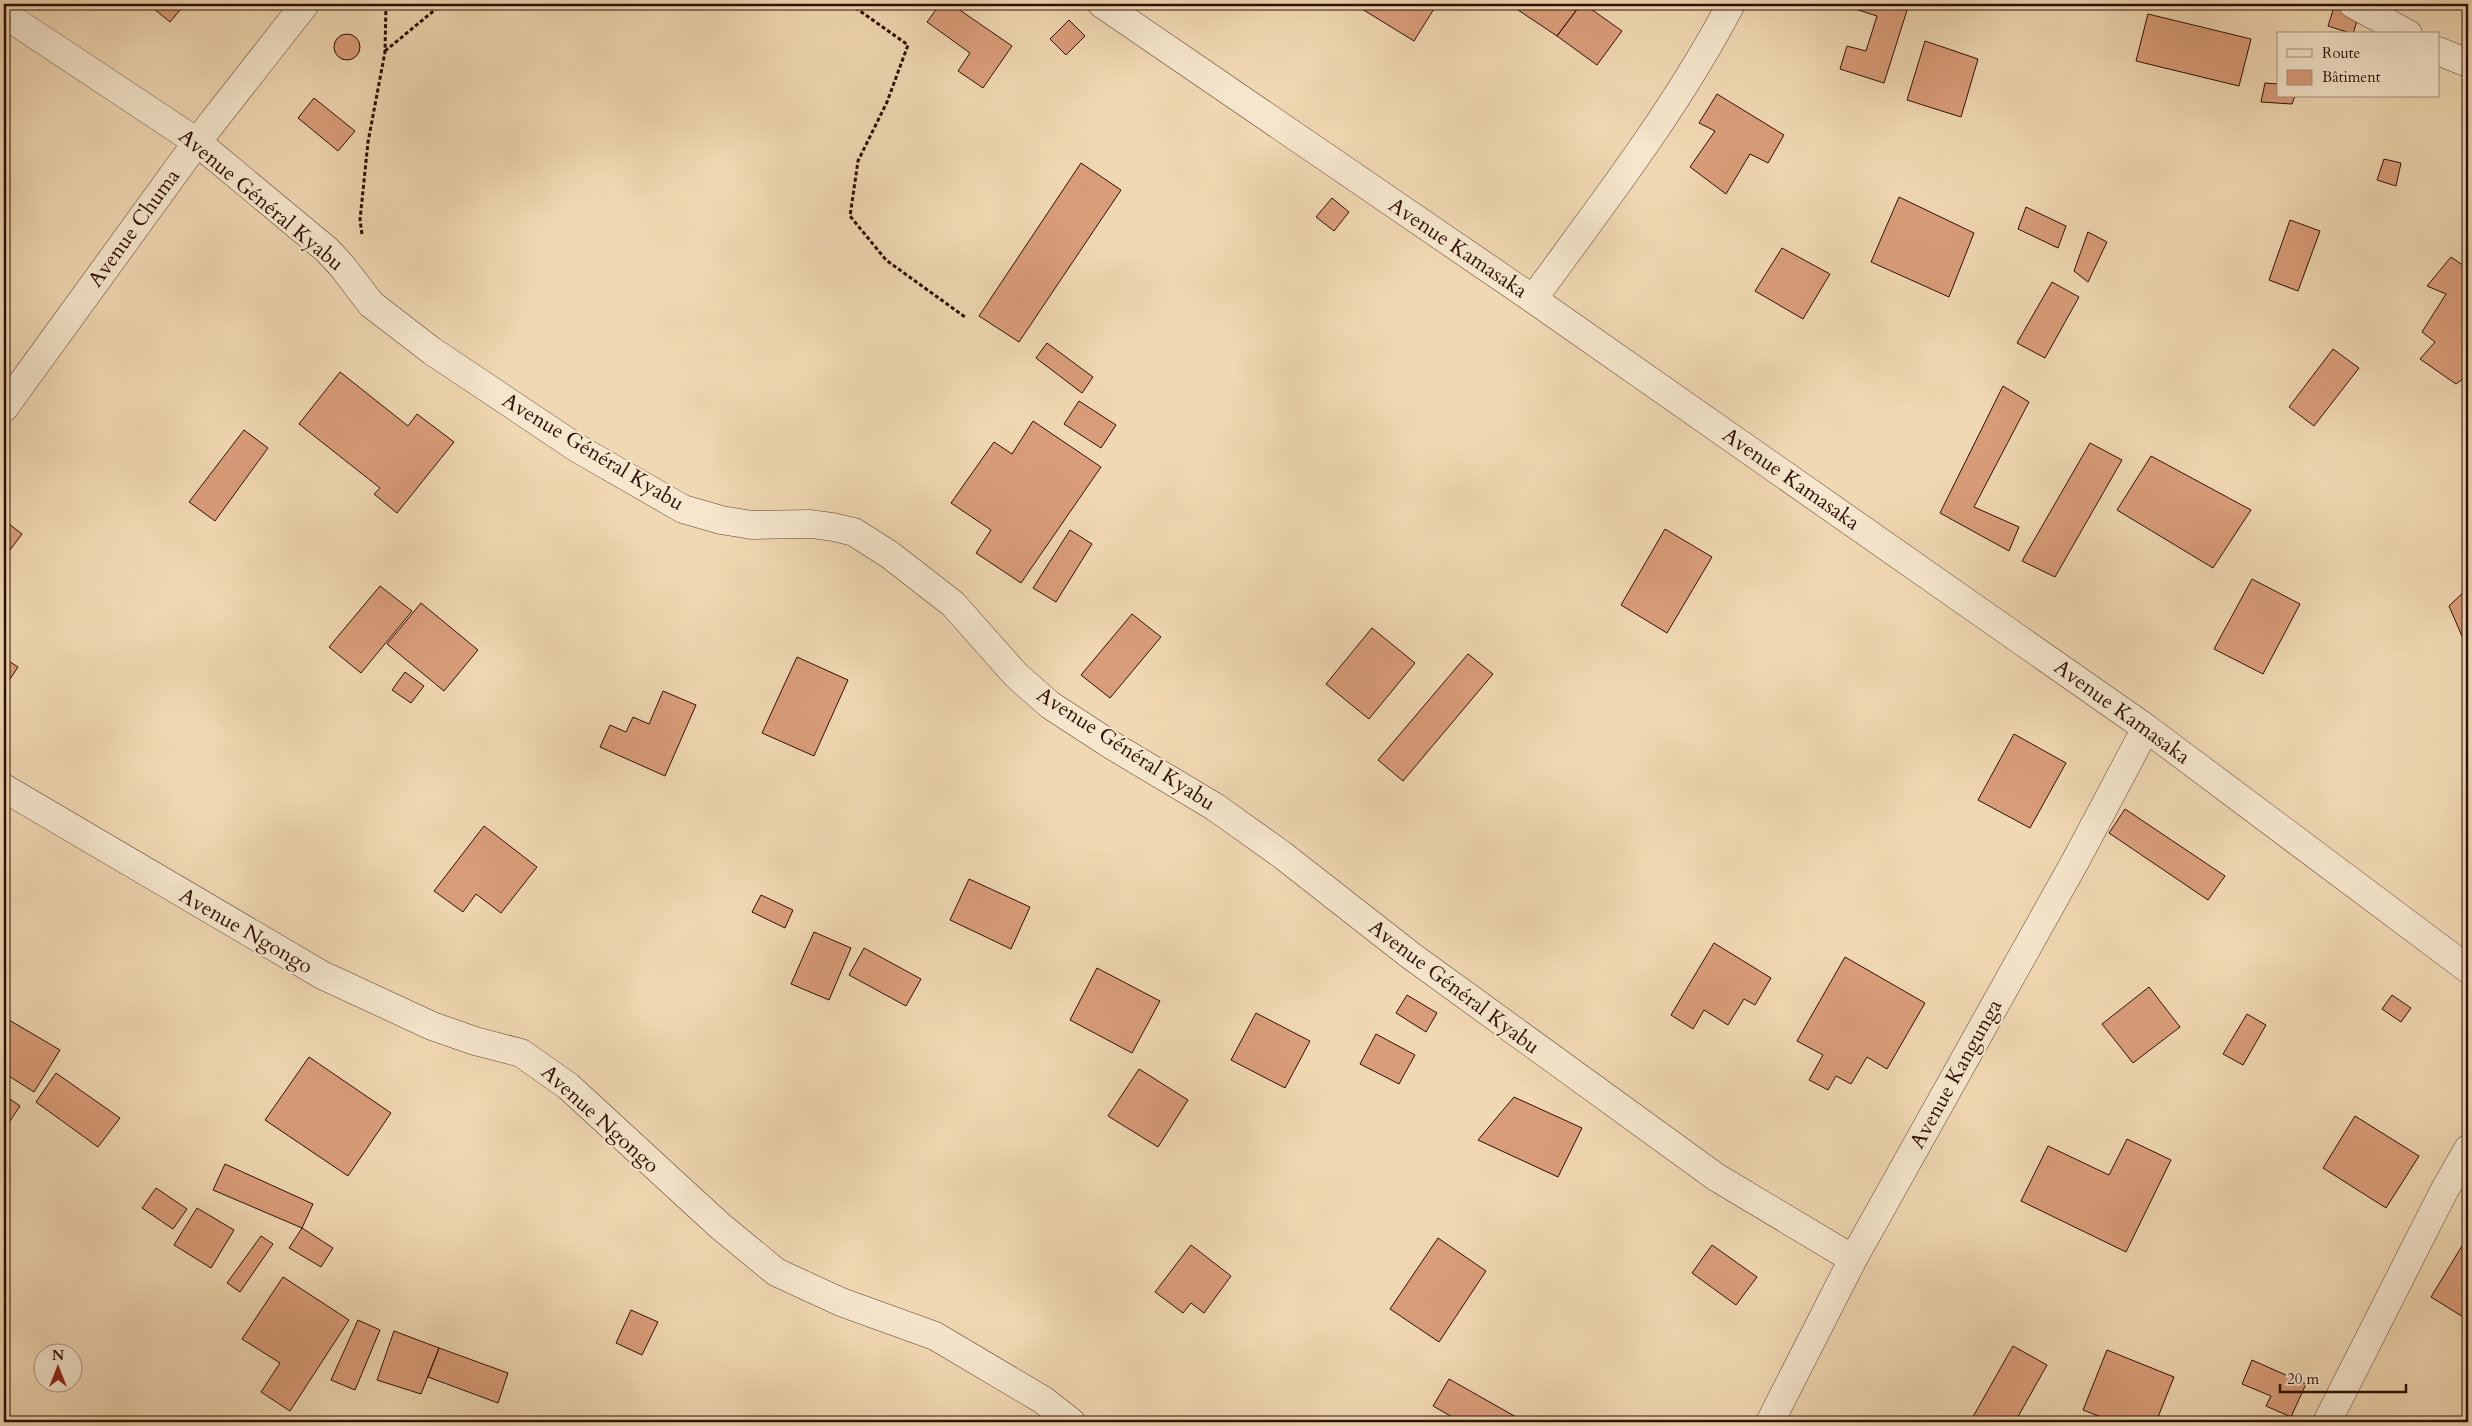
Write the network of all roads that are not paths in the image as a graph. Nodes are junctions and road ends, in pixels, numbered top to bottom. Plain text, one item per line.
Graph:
1 (305, 4) edge
2 (1102, 4) edge
3 (1731, 4) edge
4 (2353, 4) edge
5 (4, 14) edge
6 (2404, 32) edge
7 (2440, 52) edge
8 (2468, 63) edge
9 (197, 142) junction
10 (1533, 299) junction
11 (4, 408) edge
12 (2146, 728) junction
13 (4, 788) edge
14 (2468, 969) edge
15 (2468, 1149) edge
16 (1853, 1259) junction
17 (1071, 1422) edge
18 (1770, 1422) edge
19 (2327, 1422) edge

1 - 9 street, Avenue Chuma
2 - 10 street, Avenue Kamasaka
3 - 10 street
4 - 6 street
5 - 9 street, Avenue Général Kyabu
7 - 8 street
9 - 11 street, Avenue Chuma
9 - 16 street, Avenue Général Kyabu
10 - 12 street, Avenue Kamasaka
12 - 14 street, Avenue Kamasaka
12 - 16 street, Avenue Kangunga
13 - 17 street, Avenue Ngongo
15 - 19 street
16 - 18 street, Avenue Kangunga

